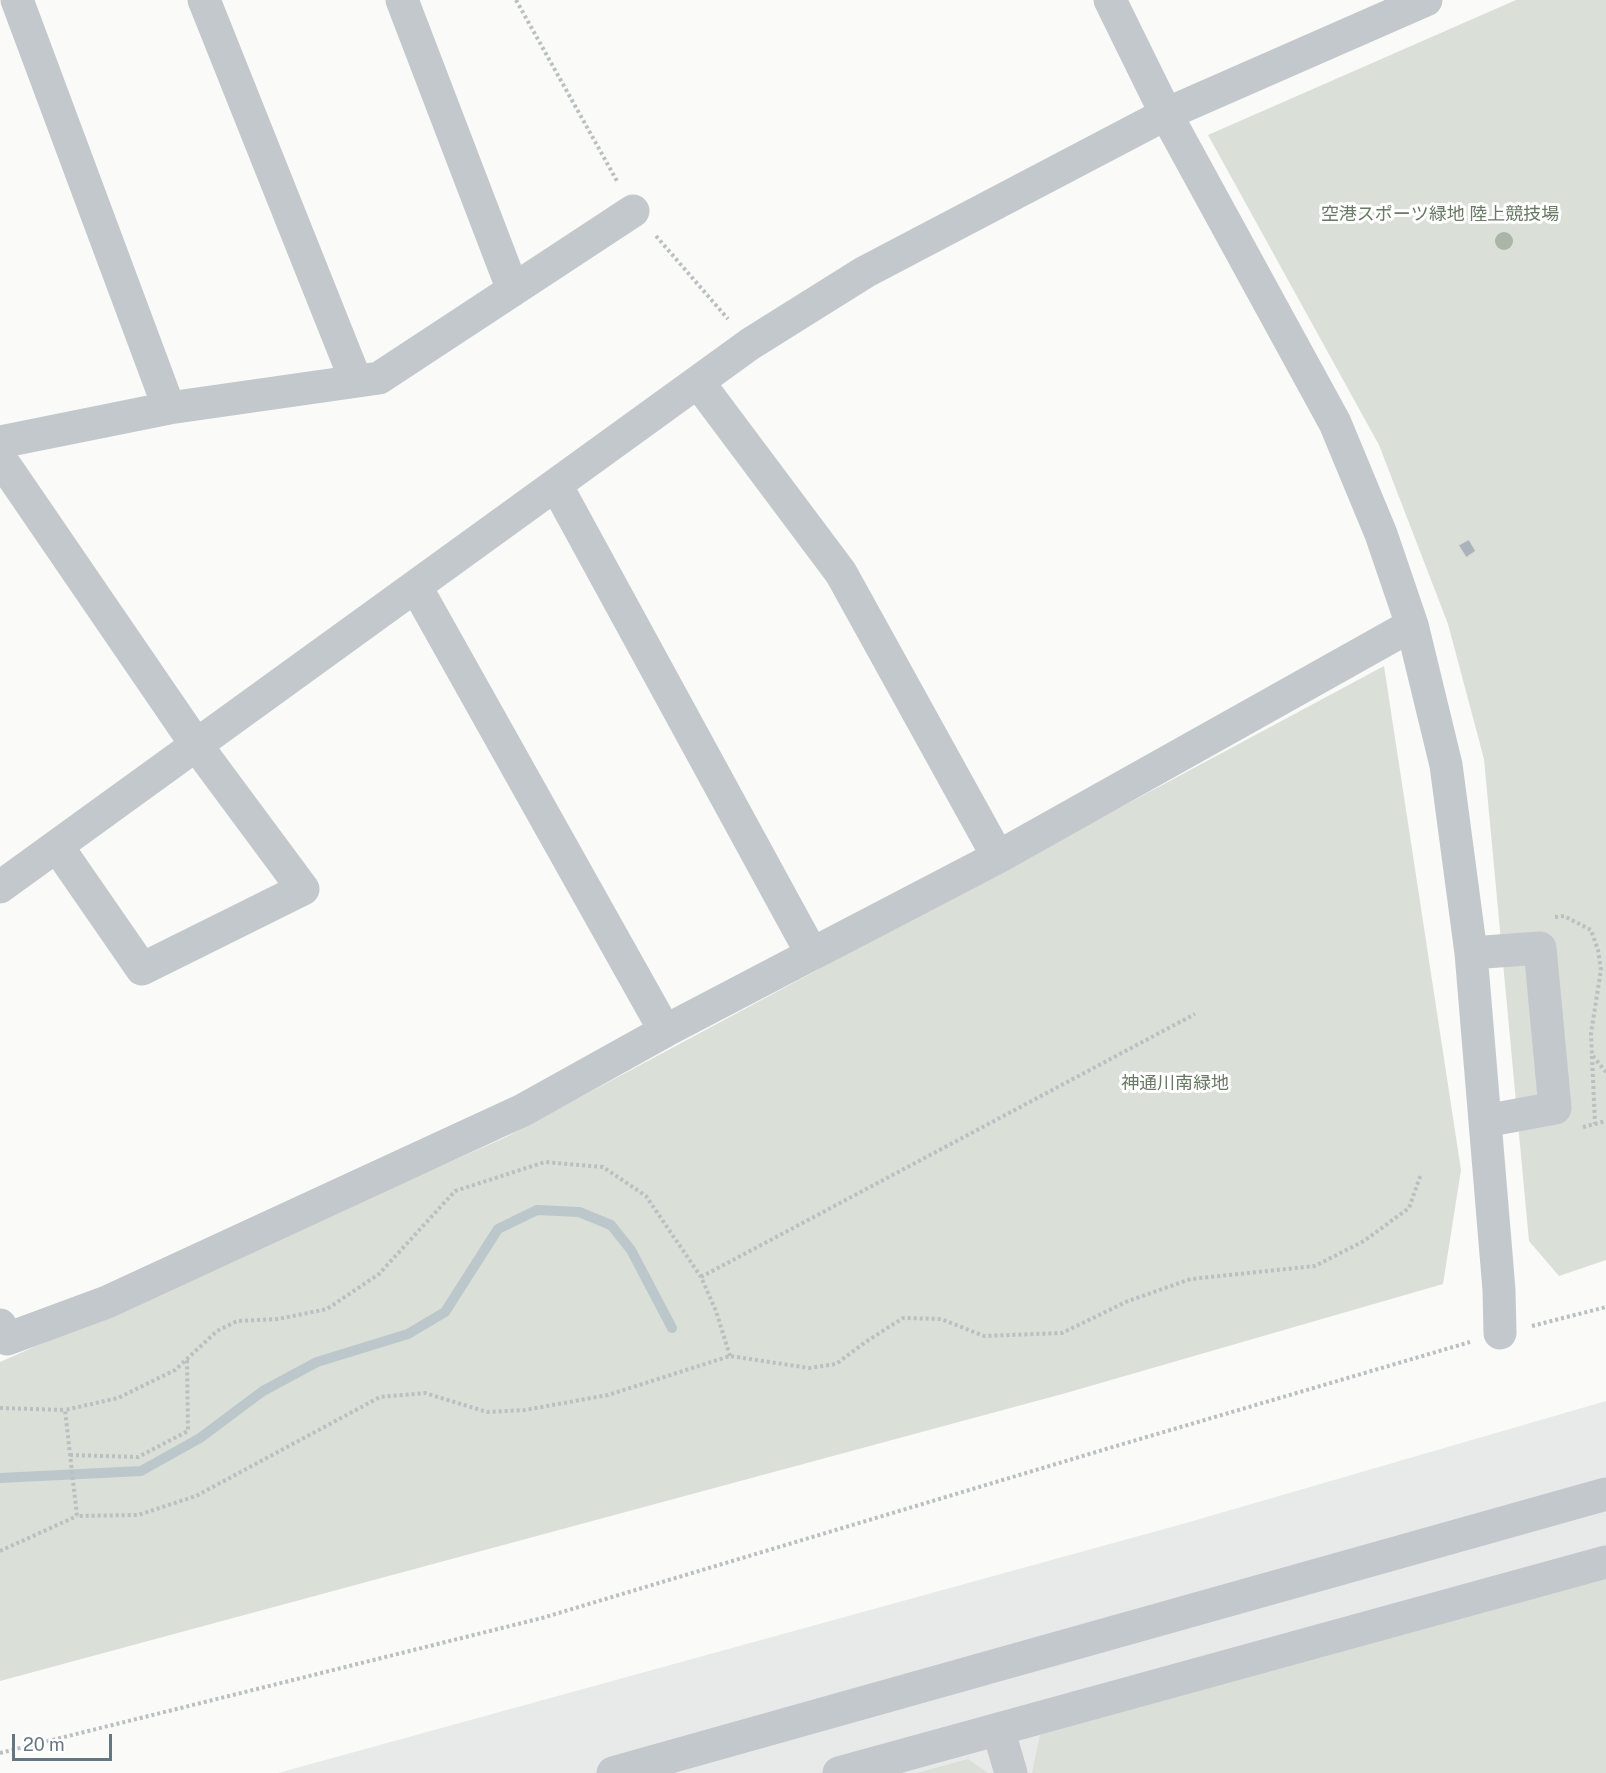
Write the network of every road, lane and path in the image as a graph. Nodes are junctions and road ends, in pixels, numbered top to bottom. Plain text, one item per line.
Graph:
1 (17, 0) edge
2 (204, 0) edge
3 (402, 0) edge
4 (1110, 0) edge
5 (1426, 0) edge
6 (1166, 114) junction
7 (633, 211) dead end
8 (513, 290) junction
9 (356, 381) junction
10 (698, 382) junction
11 (169, 408) junction
12 (0, 442) edge
13 (0, 458) edge
14 (556, 485) junction
15 (416, 587) junction
16 (1412, 625) junction
17 (197, 746) junction
18 (57, 846) junction
19 (998, 858) junction
20 (0, 887) edge
21 (1471, 953) junction
22 (812, 954) junction
23 (1195, 1014) dead end
24 (665, 1031) junction
25 (1592, 1054) dead end
26 (1485, 1121) junction
27 (1595, 1124) dead end
28 (1421, 1174) dead end
29 (701, 1277) junction
30 (1606, 1307) edge
31 (0, 1325) edge
32 (1500, 1334) junction
33 (730, 1356) junction
34 (187, 1359) junction
35 (0, 1408) edge
36 (65, 1410) junction
37 (70, 1455) junction
38 (1606, 1494) edge
39 (77, 1516) junction
40 (0, 1551) edge
41 (1606, 1562) edge
42 (998, 1729) junction
43 (0, 1753) edge
44 (613, 1773) edge
45 (839, 1773) edge
46 (1011, 1773) edge

1 - 11 street
2 - 9 street
3 - 8 street
4 - 6 street
5 - 6 street
6 - 10 street
6 - 16 street
7 - 8 street
8 - 9 street
9 - 11 street
10 - 14 street
10 - 19 street
11 - 12 street
13 - 17 street
14 - 15 street
14 - 22 street
15 - 17 street
15 - 24 street
16 - 19 street
16 - 21 street
17 - 18 street
17 - 18 street
18 - 20 street
19 - 22 street
21 - 26 street
21 - 26 street
22 - 24 street
23 - 29 path
24 - 31 street
25 - 27 path
26 - 32 street
28 - 33 path
29 - 33 path
29 - 34 path
30 - 32 path
32 - 43 path
33 - 39 path
34 - 36 path
34 - 37 path
35 - 36 path
36 - 37 path
37 - 39 path
38 - 44 street
39 - 40 path
41 - 42 street
42 - 45 street
42 - 46 street

